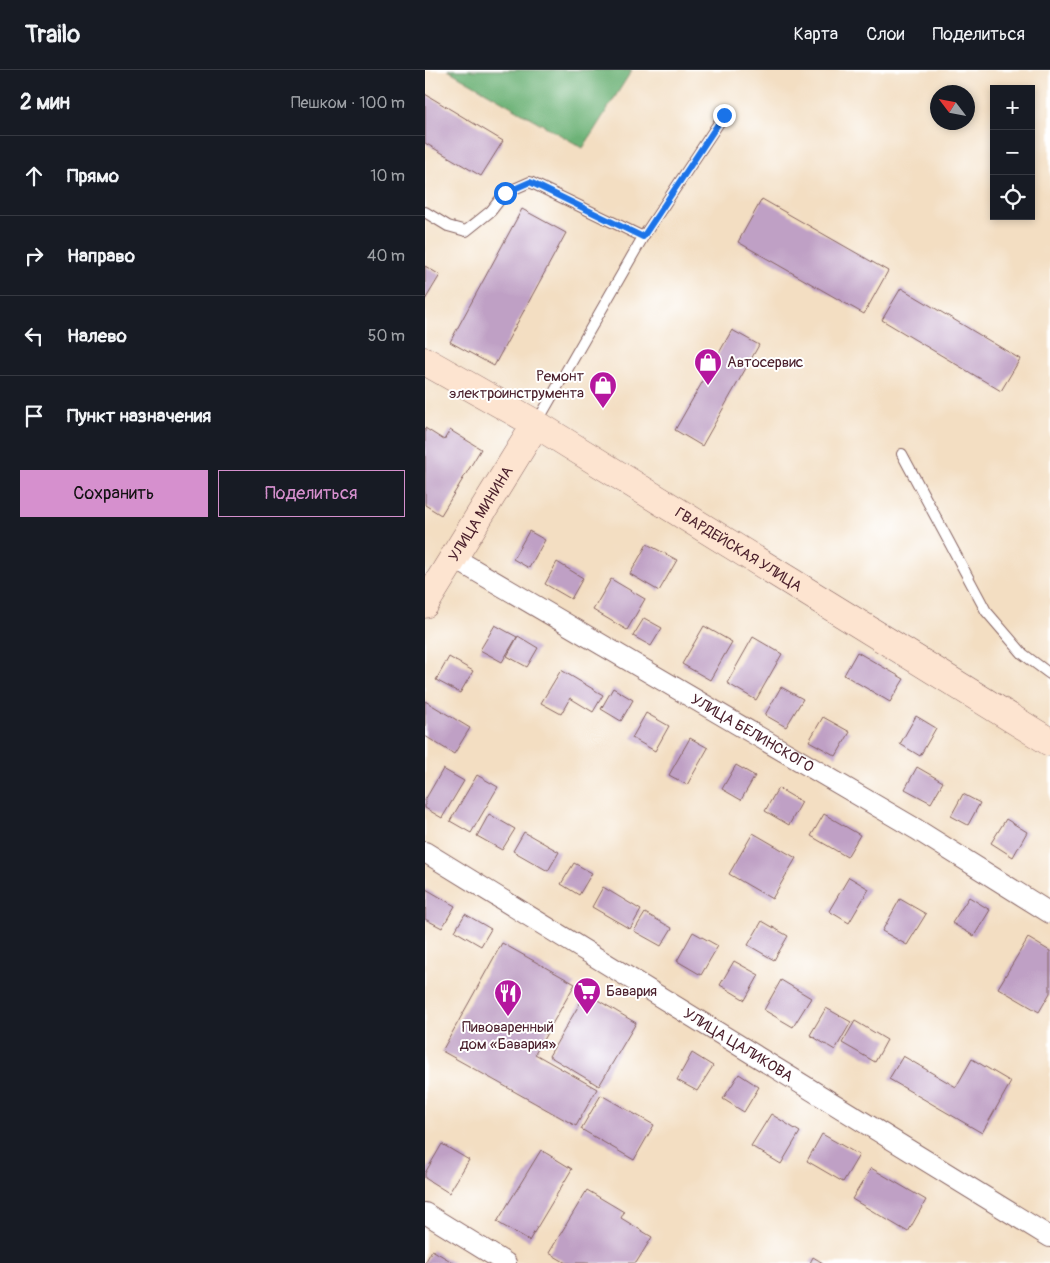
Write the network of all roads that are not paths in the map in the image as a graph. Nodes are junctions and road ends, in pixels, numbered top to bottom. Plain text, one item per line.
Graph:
1 (724, 115) dead end
2 (425, 212) edge
3 (643, 237) junction
4 (425, 361) edge
5 (536, 424) junction
6 (903, 454) dead end
7 (454, 558) junction
8 (425, 604) edge
9 (1050, 674) edge
10 (1050, 742) edge
11 (425, 852) edge
12 (1050, 913) edge
13 (425, 1213) edge
14 (1050, 1238) edge
15 (506, 1263) edge

1 - 3 lane
2 - 3 lane
3 - 5 lane
4 - 5 street, ГВАРДЕЙСКАЯ УЛИЦА
5 - 7 street, УЛИЦА МИНИНА
5 - 10 street, ГВАРДЕЙСКАЯ УЛИЦА
6 - 9 lane
7 - 8 street, УЛИЦА МИНИНА
7 - 12 street, УЛИЦА БЕЛИНСКОГО
11 - 14 street, УЛИЦА ЦАЛИКОВА
13 - 15 street

